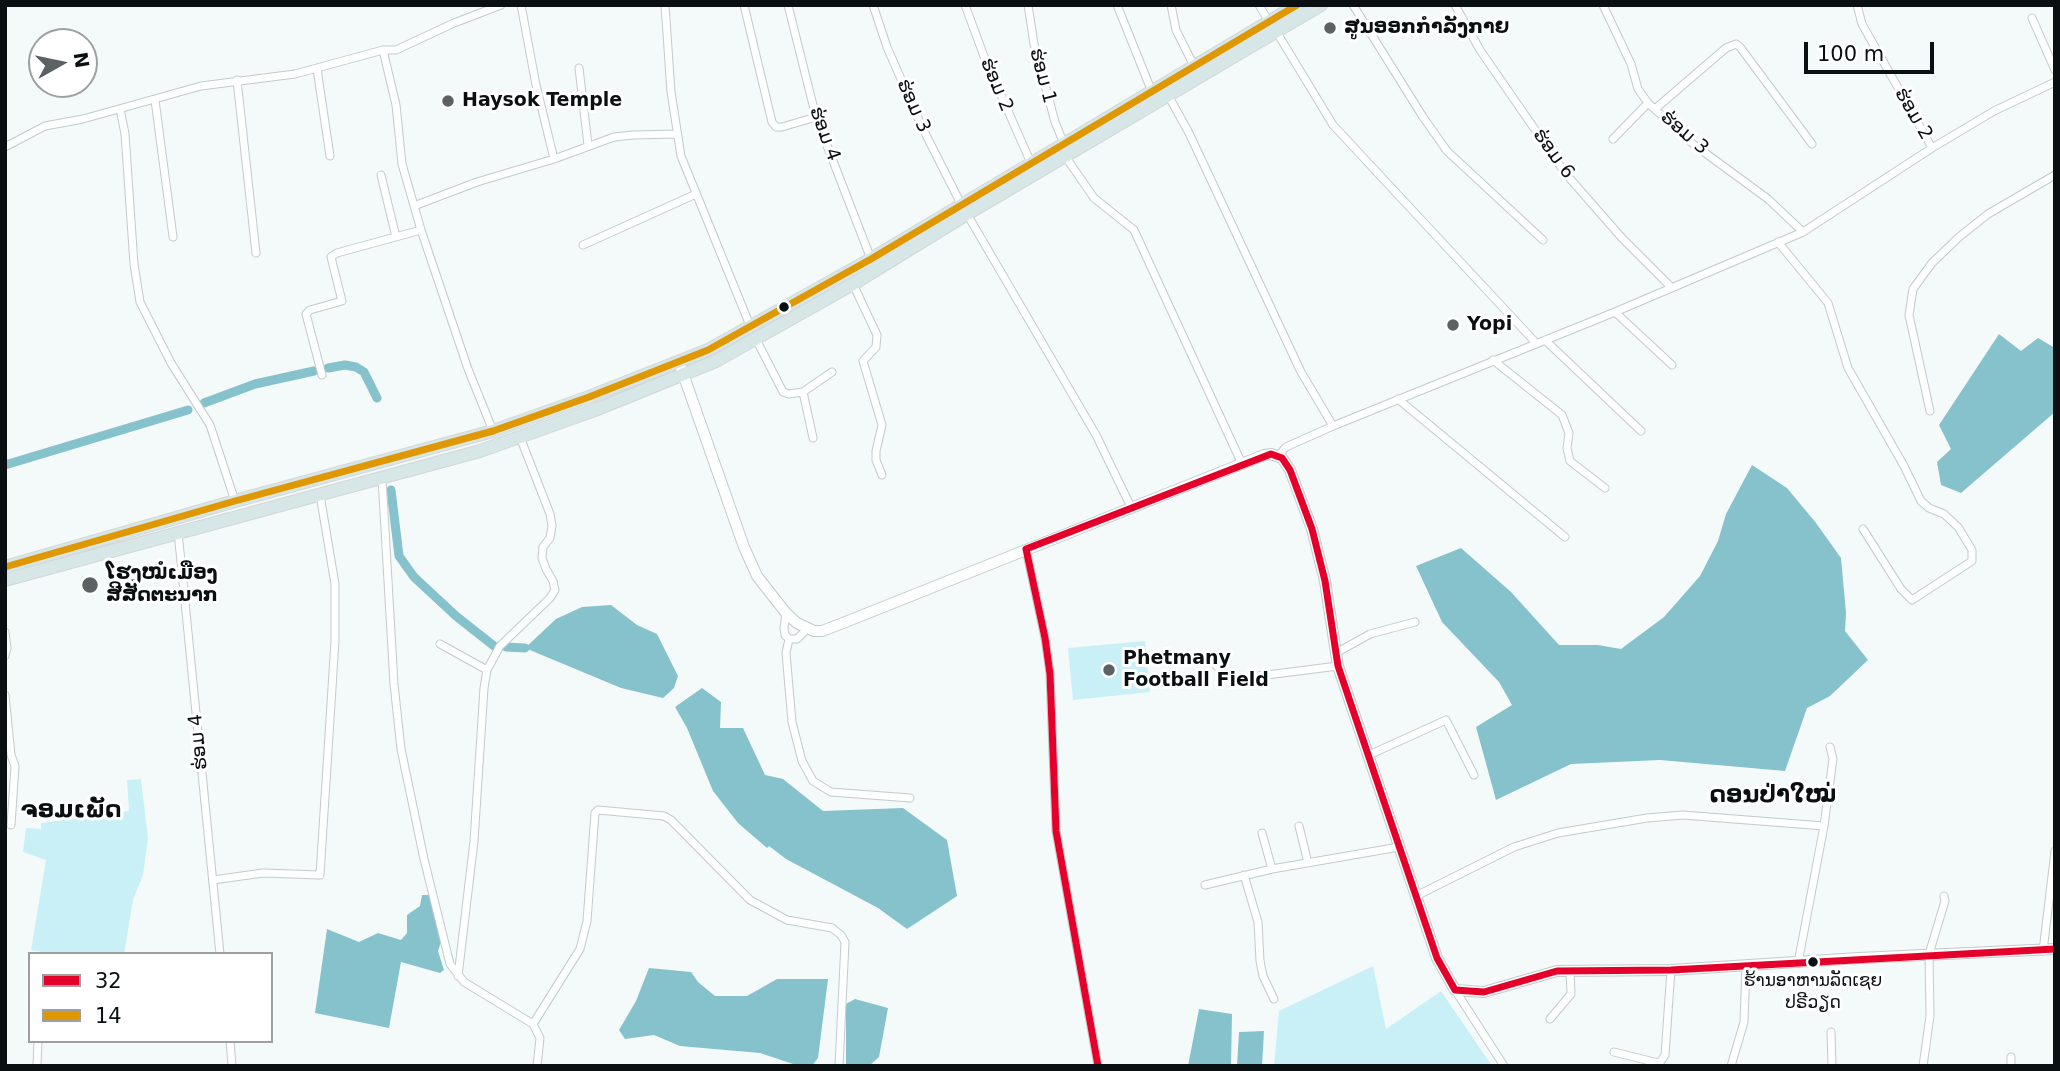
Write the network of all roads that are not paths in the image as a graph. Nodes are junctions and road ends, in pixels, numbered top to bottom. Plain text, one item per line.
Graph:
1 (501, 5) edge
2 (521, 5) edge
3 (665, 5) edge
4 (744, 5) edge
5 (788, 5) edge
6 (873, 5) edge
7 (965, 5) edge
8 (1028, 5) edge
9 (1118, 5) edge
10 (1171, 5) edge
11 (1259, 5) edge
12 (1297, 5) edge
13 (1321, 5) edge
14 (1353, 5) edge
15 (1455, 5) edge
16 (1603, 5) edge
17 (1859, 6) edge
18 (2032, 18) dead end
19 (1273, 27) junction
20 (383, 50) junction
21 (1194, 66) junction
22 (317, 68) junction
23 (579, 68) dead end
24 (2055, 70) edge
25 (237, 80) junction
26 (2055, 82) edge
27 (1161, 91) junction
28 (155, 100) junction
29 (1652, 106) junction
30 (120, 109) junction
31 (816, 117) junction
32 (677, 134) junction
33 (1613, 139) dead end
34 (1812, 144) dead end
35 (588, 145) junction
36 (5, 147) edge
37 (1932, 148) junction
38 (1065, 150) junction
39 (330, 156) dead end
40 (554, 159) junction
41 (1031, 163) junction
42 (381, 175) dead end
43 (2055, 175) edge
44 (696, 194) junction
45 (414, 206) junction
46 (964, 209) junction
47 (421, 230) junction
48 (1803, 232) junction
49 (173, 237) dead end
50 (396, 237) junction
51 (1543, 240) dead end
52 (1778, 242) junction
53 (583, 245) dead end
54 (256, 253) dead end
55 (871, 259) junction
56 (853, 284) junction
57 (1671, 287) junction
58 (1615, 312) junction
59 (754, 333) junction
60 (1545, 340) junction
61 (1536, 343) junction
62 (1493, 360) junction
63 (1672, 365) dead end
64 (681, 369) junction
65 (832, 372) dead end
66 (322, 375) dead end
67 (803, 392) junction
68 (1398, 399) junction
69 (1930, 411) dead end
70 (1333, 426) junction
71 (493, 431) junction
72 (1640, 431) dead end
73 (520, 437) junction
74 (813, 438) dead end
75 (1278, 456) junction
76 (1242, 464) junction
77 (882, 475) dead end
78 (382, 478) junction
79 (1605, 488) dead end
80 (320, 495) junction
81 (234, 501) junction
82 (1131, 508) junction
83 (176, 525) junction
84 (1863, 529) dead end
85 (1565, 537) dead end
86 (1026, 549) junction
87 (5, 568) edge
88 (5, 580) edge
89 (786, 613) junction
90 (1415, 622) dead end
91 (807, 629) junction
92 (5, 632) edge
93 (789, 639) junction
94 (440, 644) dead end
95 (1336, 653) junction
96 (5, 656) edge
97 (1211, 660) dead end
98 (1338, 666) junction
99 (487, 670) junction
100 (5, 695) edge
101 (1830, 747) dead end
102 (1369, 755) junction
103 (1474, 775) dead end
104 (910, 797) dead end
105 (11, 825) dead end
106 (1299, 826) dead end
107 (1824, 826) junction
108 (1262, 833) dead end
109 (1399, 847) junction
110 (2054, 851) edge
111 (1308, 863) junction
112 (1272, 869) junction
113 (1244, 875) junction
114 (213, 880) junction
115 (1205, 885) dead end
116 (1944, 896) dead end
117 (1416, 897) junction
118 (2055, 949) edge
119 (2043, 951) junction
120 (220, 952) edge
121 (1929, 954) junction
122 (1798, 963) junction
123 (1746, 966) junction
124 (1570, 971) junction
125 (1671, 971) junction
126 (458, 976) junction
127 (1455, 990) junction
128 (1274, 999) dead end
129 (1550, 1019) dead end
130 (533, 1024) junction
131 (1831, 1032) dead end
132 (38, 1043) edge
133 (230, 1043) edge
134 (1614, 1052) dead end
135 (37, 1066) edge
136 (232, 1066) edge
137 (537, 1066) edge
138 (839, 1066) edge
139 (1098, 1066) edge
140 (1504, 1066) edge
141 (1731, 1066) edge
142 (1832, 1066) edge
143 (1923, 1066) edge

1 - 20 street
2 - 40 street
3 - 32 street
4 - 31 street
5 - 31 street, ຮ່ອມ 4
6 - 46 street, ຮ່ອມ 3
7 - 41 street, ຮ່ອມ 2
8 - 38 street, ຮ່ອມ 1
9 - 27 street
10 - 21 street
11 - 19 street
12 - 19 main road
13 - 19 main road
14 - 51 street
15 - 57 street, ຮ່ອມ 6
16 - 29 street, ຮ່ອມ 3
17 - 37 street, ຮ່ອມ 2
18 - 24 street
19 - 21 main road
19 - 27 main road
19 - 61 street
20 - 22 street
20 - 45 street
21 - 27 main road
22 - 25 street
22 - 39 street
23 - 35 street
25 - 28 street
25 - 54 street
26 - 37 street
27 - 38 main road
27 - 70 street
28 - 30 street
28 - 49 street
29 - 33 street
29 - 34 street
29 - 48 street, ຮ່ອມ 3
30 - 36 street
30 - 81 street
31 - 55 street, ຮ່ອມ 4
32 - 35 street
32 - 44 street
35 - 40 street
37 - 48 street
38 - 41 main road
38 - 46 main road
38 - 76 street, ຮ່ອມ 1
40 - 45 street
41 - 46 main road
42 - 50 street
43 - 69 street
44 - 53 street
44 - 59 street
45 - 47 street
46 - 55 main road
46 - 56 main road
46 - 82 street, ຮ່ອມ 3
47 - 50 street
47 - 71 street
48 - 52 street
50 - 66 street
52 - 57 street
52 - 84 street
55 - 59 main road
56 - 59 main road
56 - 77 street
57 - 58 street
58 - 60 street
58 - 63 street
59 - 64 main road
59 - 67 street
60 - 61 street
60 - 72 street
61 - 62 street
62 - 68 street
62 - 79 street
64 - 71 main road
64 - 73 main road
64 - 89 street
65 - 67 street
67 - 74 street
68 - 70 street
68 - 85 street
70 - 75 street
71 - 81 main road
73 - 78 main road
73 - 99 street
75 - 76 street
75 - 95 street
76 - 82 street
78 - 80 main road
78 - 126 street
80 - 83 main road
80 - 114 street
81 - 83 main road
82 - 86 street
83 - 87 main road
83 - 88 main road
83 - 114 street, ຮ່ອມ 4
86 - 91 street
86 - 139 street
89 - 91 street
89 - 93 street
90 - 95 street
91 - 93 street
92 - 96 street
93 - 104 street
94 - 99 street
95 - 98 street
97 - 98 street
98 - 102 street
99 - 126 street
100 - 105 street
101 - 107 street
102 - 103 street
102 - 109 street
106 - 111 street
107 - 117 street
107 - 122 street
108 - 112 street
109 - 111 street
109 - 117 street
110 - 119 street
111 - 112 street
112 - 113 street
113 - 115 street
113 - 128 street
114 - 120 street, ຮ່ອມ 4
116 - 121 street
117 - 127 street
118 - 119 street
119 - 121 street
121 - 122 street
121 - 143 street
122 - 123 street
123 - 125 street
123 - 141 street
124 - 125 street
124 - 127 street
124 - 129 street
125 - 134 street
126 - 130 street
127 - 140 street
130 - 137 street
130 - 138 street
131 - 142 street
132 - 135 street
133 - 136 street

